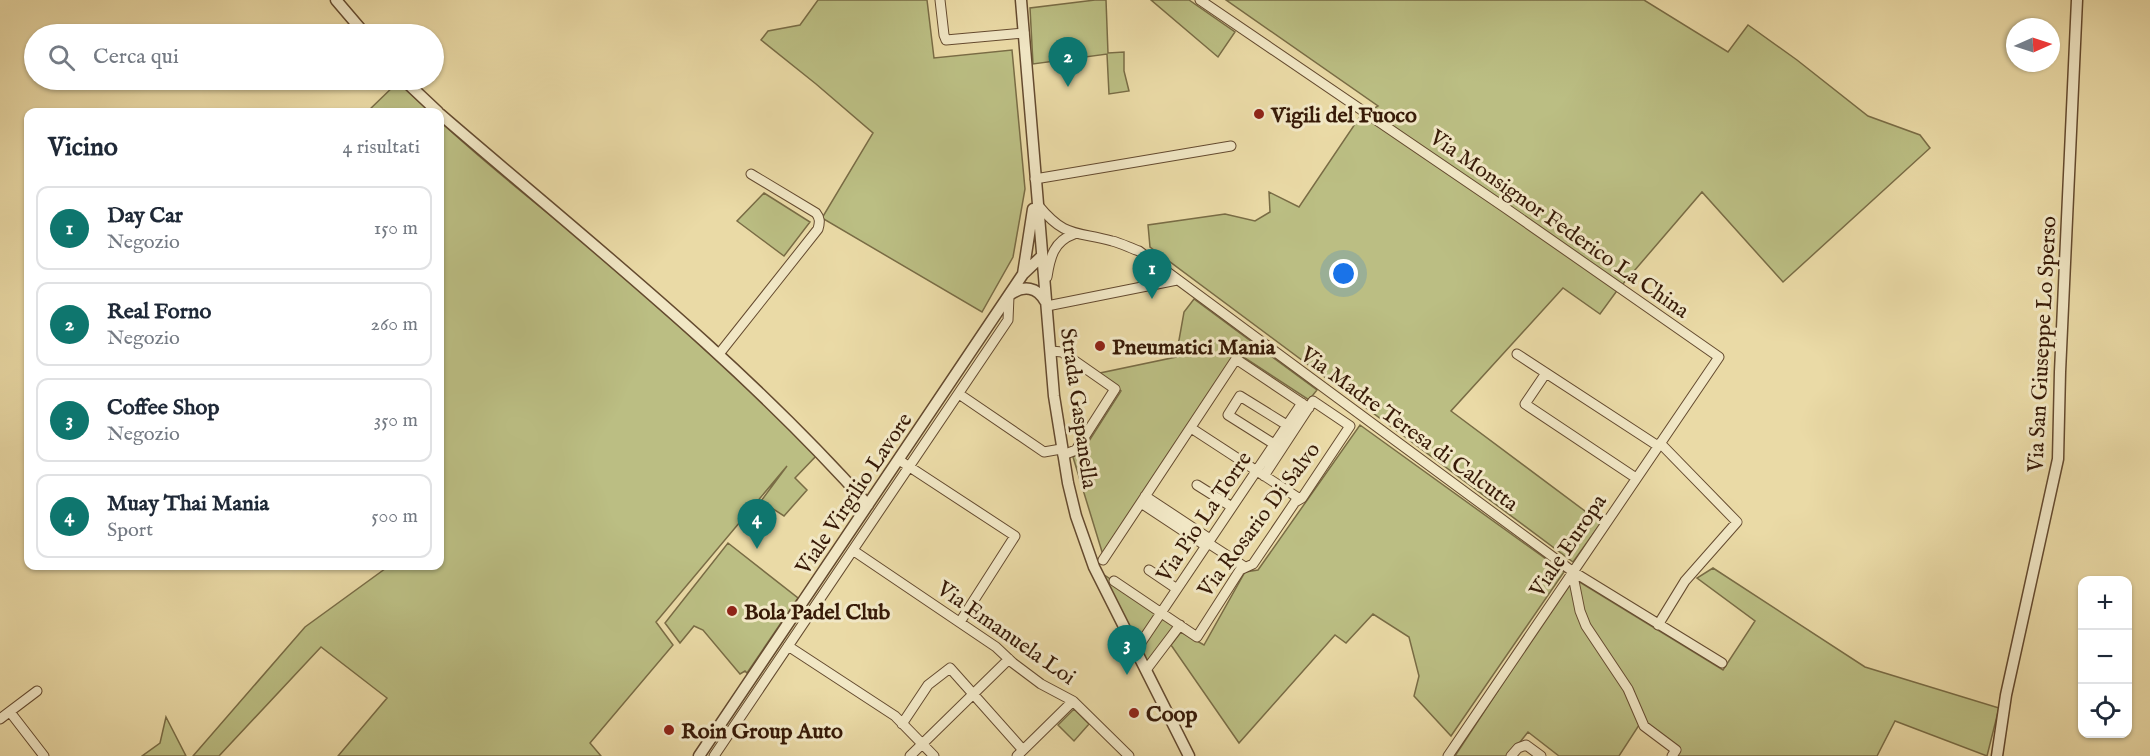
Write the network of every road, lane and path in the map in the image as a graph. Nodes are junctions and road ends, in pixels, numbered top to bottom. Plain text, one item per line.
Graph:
1 (336, 0) edge
2 (940, 0) edge
3 (1021, 0) edge
4 (1200, 0) edge
5 (2077, 0) edge
6 (356, 24) edge
7 (1024, 33) junction
8 (415, 90) edge
9 (434, 108) edge
10 (444, 117) edge
11 (1231, 146) dead end
12 (751, 174) dead end
13 (1035, 183) junction
14 (1037, 205) junction
15 (1056, 224) junction
16 (1040, 233) junction
17 (1074, 234) junction
18 (1058, 241) junction
19 (1042, 256) junction
20 (1023, 274) junction
21 (1177, 280) junction
22 (1045, 288) junction
23 (1009, 296) junction
24 (1047, 306) junction
25 (1051, 351) junction
26 (719, 354) junction
27 (1516, 354) dead end
28 (1719, 357) joint
29 (1546, 373) junction
30 (958, 394) junction
31 (1306, 405) junction
32 (1290, 428) junction
33 (1189, 430) junction
34 (1274, 444) junction
35 (1659, 445) junction
36 (1062, 452) junction
37 (899, 460) junction
38 (910, 467) junction
39 (1258, 474) junction
40 (1636, 478) junction
41 (1197, 485) dead end
42 (1300, 499) junction
43 (1143, 500) junction
44 (867, 505) junction
45 (1232, 507) junction
46 (1208, 543) junction
47 (854, 551) junction
48 (1103, 560) dead end
49 (1245, 567) junction
50 (1149, 570) dead end
51 (1572, 571) junction
52 (1114, 581) dead end
53 (1177, 589) junction
54 (1161, 612) junction
55 (960, 622) junction
56 (1180, 625) junction
57 (1658, 625) junction
58 (788, 646) junction
59 (770, 650) junction
60 (1136, 650) junction
61 (780, 657) junction
62 (1009, 659) junction
63 (1722, 663) dead end
64 (1146, 670) junction
65 (37, 692) dead end
66 (972, 695) junction
67 (1073, 701) junction
68 (10, 711) junction
69 (0, 720) edge
70 (902, 724) junction
71 (922, 744) junction
72 (1020, 753) edge
73 (1674, 753) edge
74 (44, 756) edge
75 (699, 756) edge
76 (714, 756) edge
77 (909, 756) edge
78 (934, 756) edge
79 (1129, 756) edge
80 (1189, 756) edge
81 (1448, 756) edge
82 (1511, 756) edge
83 (1541, 756) edge
84 (1997, 756) edge

1 - 6 street
2 - 7 street
3 - 7 street
4 - 28 street, Via Monsignor Federico La China
5 - 84 street, Via San Giuseppe Lo Sperso
7 - 13 street
8 - 9 street
10 - 26 street
11 - 13 street
12 - 26 street
13 - 14 street, Strada Gaspanella
13 - 20 street
14 - 15 street
14 - 16 street, Strada Gaspanella
15 - 16 street
15 - 17 street
16 - 18 street
16 - 19 street, Strada Gaspanella
17 - 18 street
17 - 21 street, Via Madre Teresa di Calcutta
18 - 19 street
18 - 22 street
19 - 20 street, Viale Virgilio Lavore
19 - 22 street, Strada Gaspanella
20 - 23 street, Viale Virgilio Lavore
21 - 24 street
21 - 51 street, Via Madre Teresa di Calcutta
22 - 24 street, Strada Gaspanella
23 - 24 street
23 - 30 street
23 - 37 street, Viale Virgilio Lavore
24 - 25 street, Strada Gaspanella
25 - 36 street, Strada Gaspanella
25 - 36 street
26 - 44 street
27 - 29 street
28 - 35 street, Viale Europa
29 - 35 street
29 - 40 street
30 - 36 street
30 - 38 street
31 - 32 street
31 - 33 street
31 - 42 street, Via Rosario Di Salvo
32 - 34 street, Via Pio La Torre
32 - 34 street
32 - 39 street
33 - 39 street
33 - 43 street
34 - 39 street, Via Pio La Torre
35 - 40 street, Viale Europa
35 - 57 street
36 - 60 street, Strada Gaspanella
37 - 38 street
37 - 44 street, Viale Virgilio Lavore
38 - 47 street
38 - 55 street
39 - 42 street
39 - 45 street, Via Pio La Torre
40 - 51 street, Viale Europa
41 - 45 street
42 - 49 street, Via Rosario Di Salvo
43 - 46 street
43 - 48 street
44 - 59 street, Viale Virgilio Lavore
45 - 46 street, Via Pio La Torre
46 - 49 street
46 - 53 street, Via Pio La Torre
47 - 55 street, Via Emanuela Loi
47 - 58 street
49 - 56 street, Via Rosario Di Salvo
50 - 53 street
51 - 57 street, Via Madre Teresa di Calcutta
51 - 73 street
51 - 81 street, Viale Europa
52 - 54 street
53 - 54 street, Via Pio La Torre
54 - 56 street
54 - 60 street, Via Pio La Torre
55 - 62 street, Via Emanuela Loi
56 - 64 street
57 - 63 street, Via Madre Teresa di Calcutta
58 - 61 street
58 - 70 street
59 - 61 street
59 - 75 street, Viale Virgilio Lavore
60 - 64 street, Strada Gaspanella
61 - 76 street
62 - 66 street
62 - 67 street, Via Emanuela Loi
64 - 80 street, Strada Gaspanella
65 - 68 street
66 - 70 street
66 - 71 street
66 - 72 street
67 - 72 street
67 - 79 street, Via Emanuela Loi
68 - 69 street
68 - 74 street
70 - 71 street
71 - 77 street
71 - 78 street
82 - 83 street

